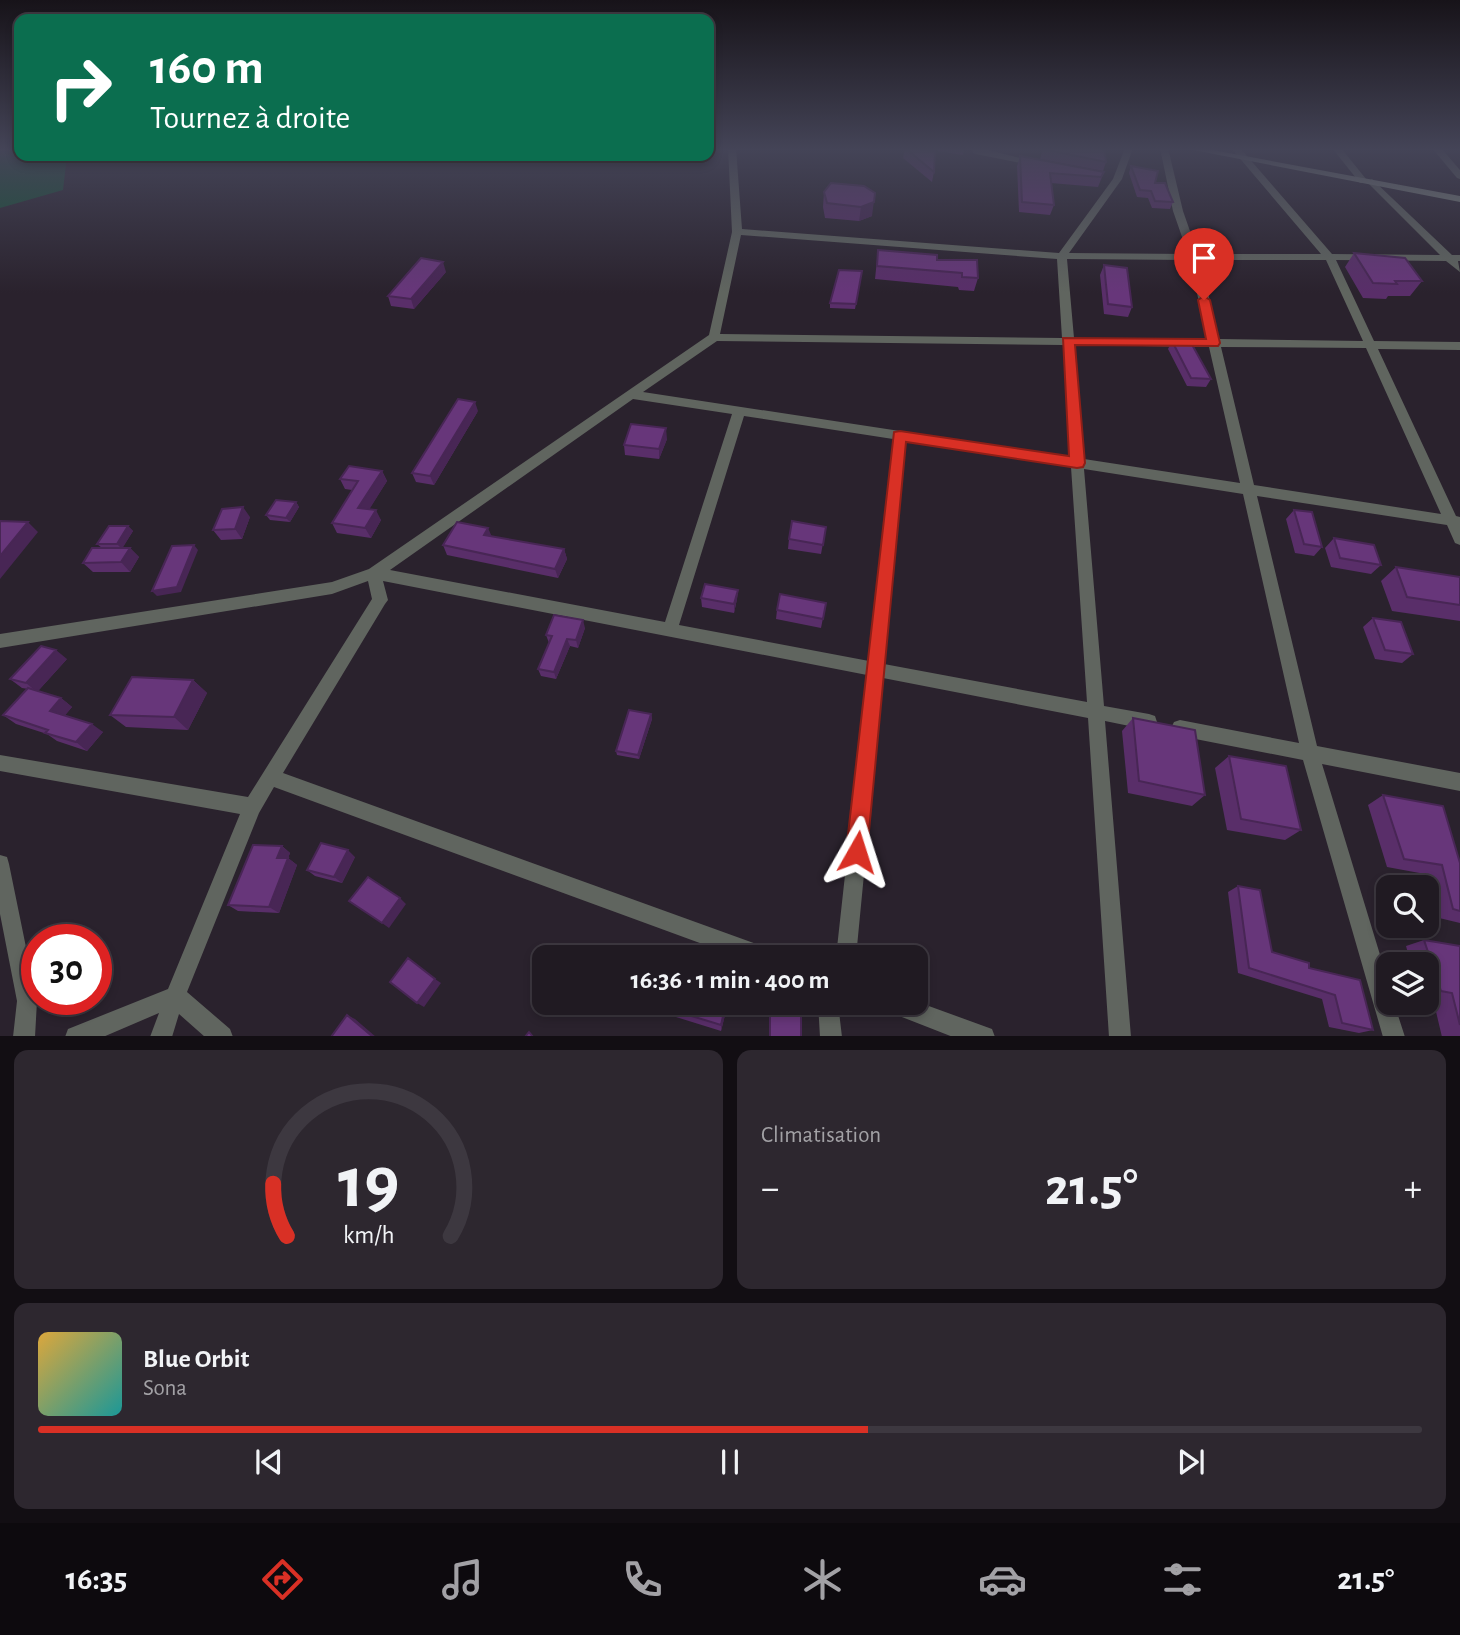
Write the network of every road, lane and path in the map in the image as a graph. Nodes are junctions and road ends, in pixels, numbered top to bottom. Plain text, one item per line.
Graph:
1 (735, 196) edge
2 (1105, 196) edge
3 (1175, 196) edge
4 (1275, 196) edge
5 (1384, 196) edge
6 (737, 232) junction
7 (1062, 256) junction
8 (1194, 257) junction
9 (1330, 258) junction
10 (1456, 258) edge
11 (1460, 269) edge
12 (714, 337) junction
13 (1068, 341) junction
14 (1214, 343) junction
15 (1371, 345) junction
16 (1460, 346) edge
17 (632, 395) junction
18 (739, 411) junction
19 (900, 436) junction
20 (1077, 463) junction
21 (1248, 489) junction
22 (1456, 521) edge
23 (1460, 539) edge
24 (374, 573) junction
25 (670, 630) junction
26 (0, 641) edge
27 (876, 669) junction
28 (1096, 712) junction
29 (1310, 752) junction
30 (0, 763) edge
31 (270, 777) junction
32 (1460, 782) edge
33 (252, 807) junction
34 (0, 864) edge
35 (732, 945) edge
36 (847, 945) edge
37 (175, 996) junction
38 (829, 1015) edge
39 (924, 1015) edge
40 (24, 1036) edge
41 (78, 1036) edge
42 (162, 1036) edge
43 (221, 1036) edge
44 (831, 1036) edge
45 (981, 1036) edge
46 (1120, 1036) edge
47 (1394, 1036) edge

1 - 6 street
2 - 7 street
3 - 8 street
4 - 9 street
5 - 10 street
6 - 7 street
6 - 12 street
7 - 8 street
7 - 13 street
8 - 9 street
8 - 14 street
9 - 10 street
9 - 15 street
10 - 11 street
12 - 13 street
12 - 17 street
13 - 14 street
13 - 20 street
14 - 15 street
14 - 21 street
15 - 16 street
15 - 22 street
17 - 18 street
17 - 24 street
18 - 19 street
18 - 25 street
19 - 20 street
19 - 27 street
20 - 21 street
20 - 28 street
21 - 22 street
21 - 29 street
22 - 23 street
24 - 25 street
24 - 26 street
24 - 31 street
25 - 27 street
27 - 28 street
27 - 36 street
28 - 29 street
28 - 46 street
29 - 32 street
29 - 47 street
30 - 33 street
31 - 33 street
31 - 35 street
33 - 37 street
34 - 40 street
37 - 41 street
37 - 42 street
37 - 43 street
38 - 44 street
39 - 45 street

